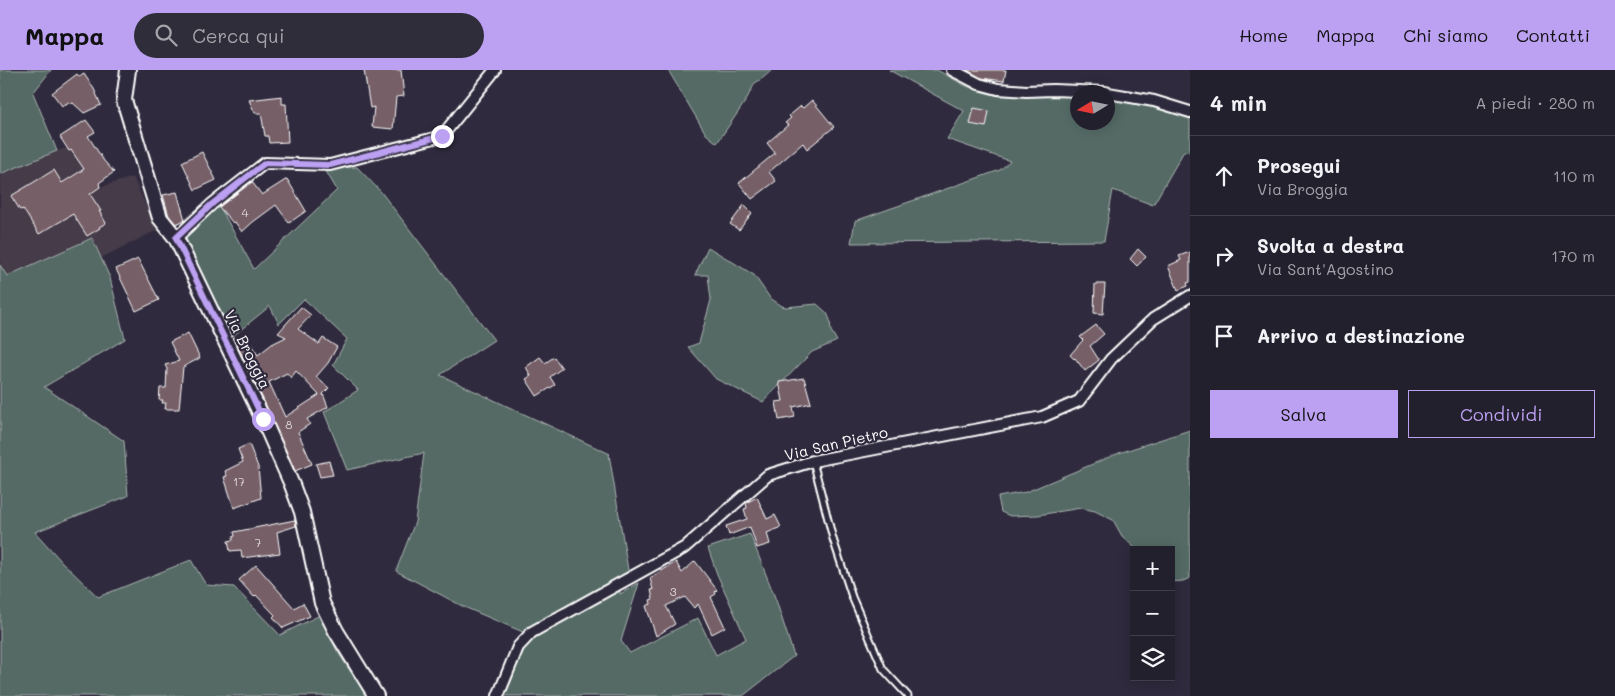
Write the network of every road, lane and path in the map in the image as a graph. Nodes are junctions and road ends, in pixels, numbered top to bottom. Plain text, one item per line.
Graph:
1 (128, 70) edge
2 (495, 70) edge
3 (952, 70) edge
4 (1070, 91) edge
5 (1115, 94) edge
6 (1190, 112) edge
7 (176, 238) junction
8 (1190, 296) edge
9 (813, 461) junction
10 (376, 696) edge
11 (498, 696) edge
12 (908, 696) edge

1 - 7 street, Via Broggia
2 - 7 street
3 - 4 street
5 - 6 street
7 - 10 street, Via Broggia
8 - 9 street, Via San Pietro
9 - 11 street, Via San Pietro
9 - 12 lane

